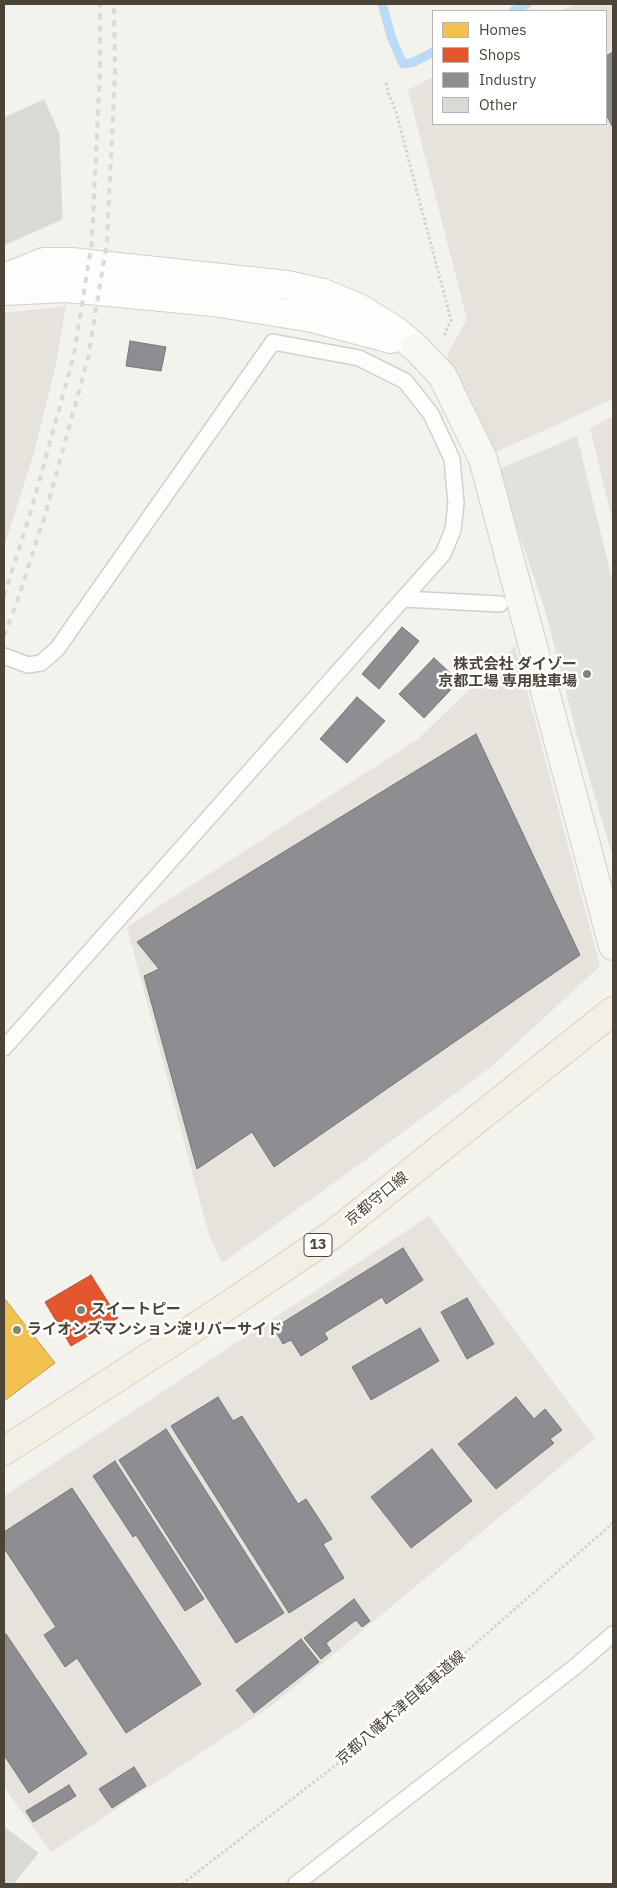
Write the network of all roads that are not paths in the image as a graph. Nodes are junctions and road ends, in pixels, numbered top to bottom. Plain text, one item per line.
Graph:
1 (4, 278) edge
2 (4, 292) edge
3 (424, 356) junction
4 (403, 599) junction
5 (500, 604) dead end
6 (4, 656) edge
7 (613, 946) edge
8 (613, 1011) edge
9 (4, 1048) edge
10 (4, 1451) edge
11 (613, 1634) edge
12 (296, 1884) edge

1 - 3 street
2 - 3 street
3 - 7 street
4 - 5 lane
4 - 6 lane
4 - 9 lane
8 - 10 main road, 京都守口線 / 13
11 - 12 lane

